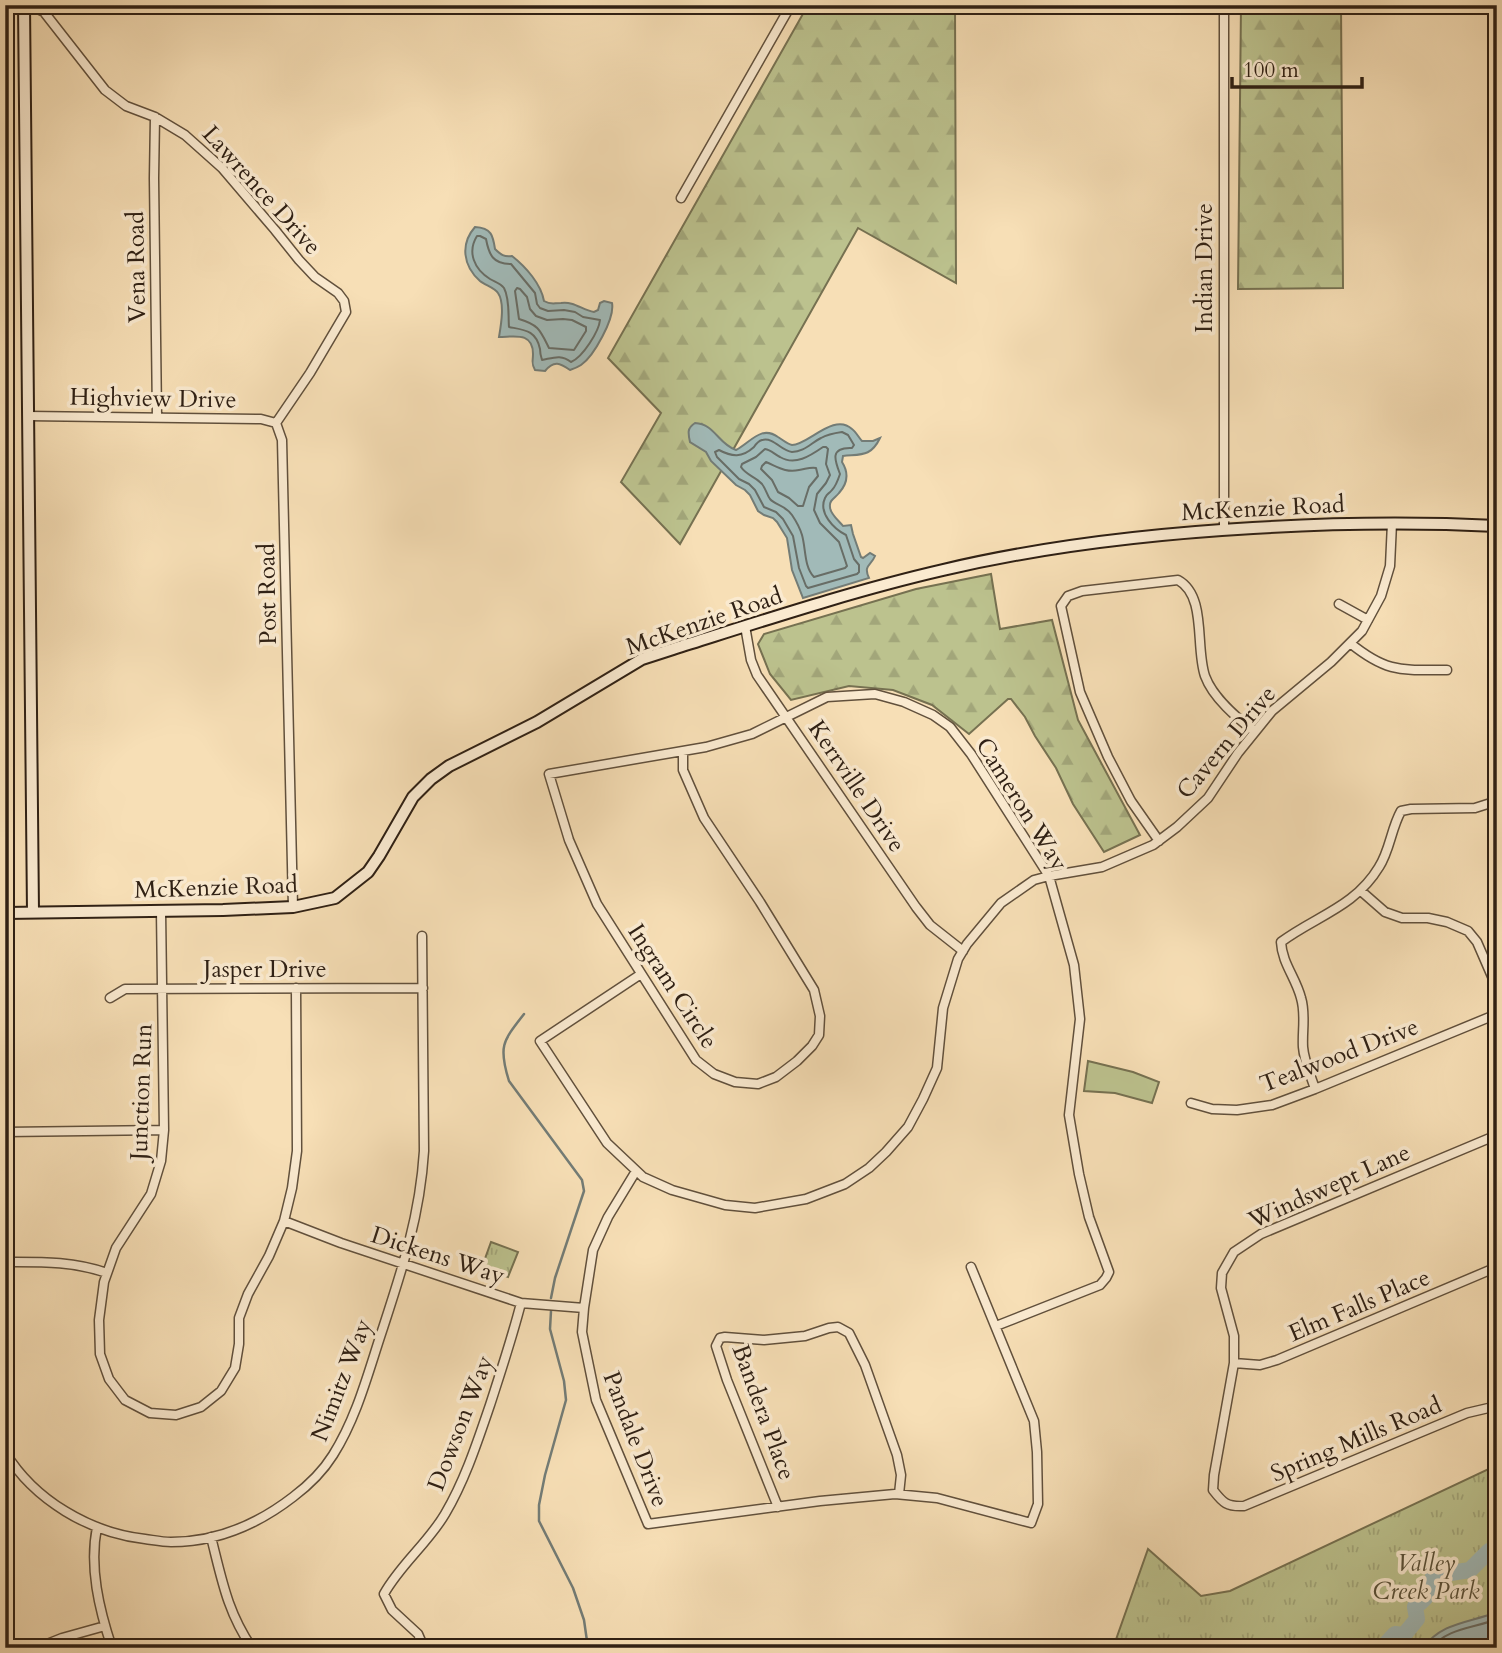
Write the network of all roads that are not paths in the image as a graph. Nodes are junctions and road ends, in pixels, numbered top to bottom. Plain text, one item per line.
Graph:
1 (791, 5) edge
2 (1224, 5) edge
3 (24, 6) edge
4 (155, 117) junction
5 (681, 198) dead end
6 (28, 416) junction
7 (157, 417) junction
8 (276, 423) junction
9 (1392, 523) junction
10 (1497, 526) edge
11 (1223, 530) junction
12 (1339, 604) dead end
13 (1368, 620) junction
14 (745, 626) junction
15 (1350, 643) junction
16 (1447, 670) dead end
17 (786, 717) junction
18 (1255, 732) junction
19 (683, 751) junction
20 (549, 774) joint
21 (1497, 801) edge
22 (1158, 841) junction
23 (1049, 876) junction
24 (1361, 891) junction
25 (293, 907) junction
26 (161, 911) junction
27 (33, 912) junction
28 (5, 913) edge
29 (422, 936) dead end
30 (963, 951) junction
31 (641, 974) junction
32 (296, 988) junction
33 (422, 988) junction
34 (1497, 988) edge
35 (162, 989) junction
36 (110, 998) dead end
37 (1497, 1014) edge
38 (1315, 1089) junction
39 (1191, 1103) dead end
40 (164, 1130) junction
41 (5, 1132) edge
42 (1497, 1135) edge
43 (636, 1171) junction
44 (284, 1221) junction
45 (5, 1262) edge
46 (404, 1264) junction
47 (971, 1267) dead end
48 (1497, 1267) edge
49 (107, 1273) junction
50 (521, 1303) junction
51 (584, 1308) junction
52 (996, 1326) junction
53 (1234, 1363) junction
54 (1497, 1406) edge
55 (5, 1452) edge
56 (900, 1494) junction
57 (778, 1507) junction
58 (1231, 1507) joint
59 (97, 1527) junction
60 (211, 1537) junction
61 (105, 1626) junction
62 (37, 1648) edge
63 (112, 1648) edge
64 (252, 1648) edge
65 (424, 1648) edge

1 - 5 street
2 - 11 street, Indian Drive
3 - 4 street, Lawrence Drive
3 - 6 street
4 - 7 street, Vena Road
4 - 8 street, Lawrence Drive
6 - 7 street, Highview Drive
6 - 27 street
7 - 8 street, Highview Drive
8 - 25 street, Post Road
9 - 10 street, McKenzie Road
9 - 11 street, McKenzie Road
9 - 13 street, Cavern Drive
11 - 14 street, McKenzie Road
12 - 13 street
13 - 15 street, Cavern Drive
14 - 17 street, Kerrville Drive
14 - 25 street, McKenzie Road
15 - 16 street
15 - 18 street, Cavern Drive
17 - 19 street, Cameron Way
17 - 23 street, Cameron Way
17 - 30 street, Kerrville Drive
18 - 22 street, Cavern Drive
18 - 22 street
19 - 20 street, Cameron Way
19 - 31 street, Ingram Circle
20 - 31 street, Ingram Circle
21 - 24 street
22 - 23 street, Cavern Drive
23 - 30 street, Cavern Drive
23 - 52 street, Cameron Way
24 - 34 street
24 - 38 street
25 - 26 street, McKenzie Road
26 - 27 street, McKenzie Road
26 - 35 street, Junction Run
27 - 28 street, McKenzie Road
29 - 33 street, Nimitz Way
30 - 43 street, Cavern Drive
31 - 43 street, Cavern Drive
32 - 33 street, Jasper Drive
32 - 35 street, Jasper Drive
32 - 44 street, Junction Run
33 - 46 street, Nimitz Way
35 - 36 street, Jasper Drive
35 - 40 street, Junction Run
37 - 38 street, Tealwood Drive
38 - 39 street, Tealwood Drive
40 - 41 street
40 - 49 street, Junction Run
42 - 53 street, Windswept Lane
43 - 51 street, Pandale Drive
44 - 46 street, Dickens Way
44 - 49 street, Junction Run
45 - 49 street
46 - 50 street, Dickens Way
46 - 60 street, Nimitz Way
47 - 52 street
48 - 53 street, Elm Falls Place
50 - 51 street, Dickens Way
50 - 65 street, Dowson Way
51 - 57 street, Pandale Drive
52 - 56 street
53 - 58 street, Windswept Lane
54 - 58 street, Spring Mills Road
55 - 59 street, Nimitz Way
56 - 57 street
56 - 57 street, Bandera Place
59 - 60 street, Nimitz Way
59 - 61 street
60 - 64 street
61 - 62 street
61 - 63 street

